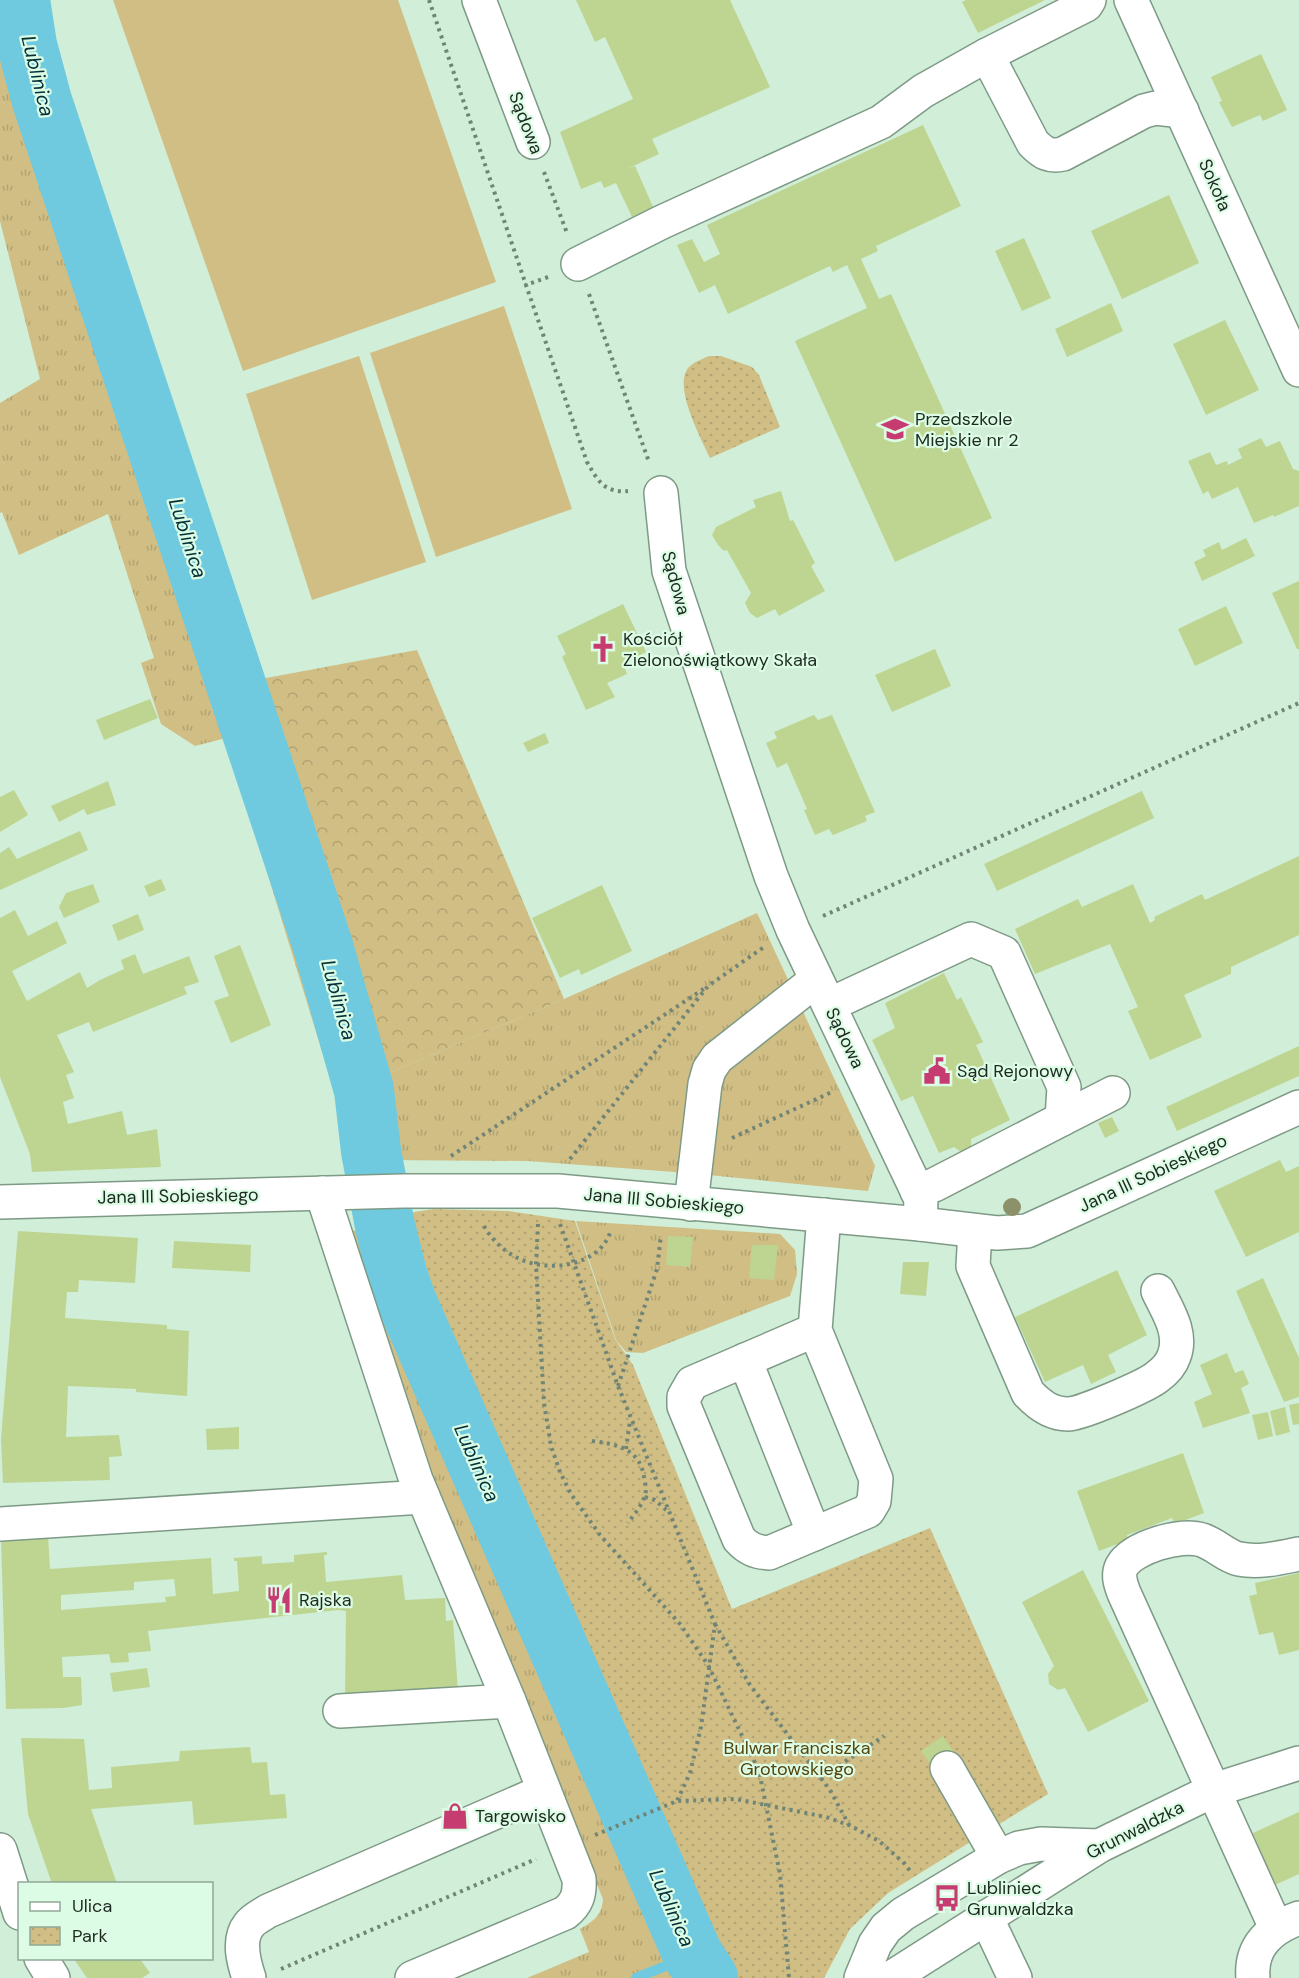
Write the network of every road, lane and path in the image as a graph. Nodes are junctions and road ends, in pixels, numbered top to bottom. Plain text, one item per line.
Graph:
1 (429, 0) edge
2 (479, 0) edge
3 (1089, 0) edge
4 (1131, 0) edge
5 (987, 55) junction
6 (1182, 111) junction
7 (533, 142) joint
8 (578, 264) junction
9 (526, 285) junction
10 (1299, 370) edge
11 (659, 487) junction
12 (1299, 703) edge
13 (793, 930) junction
14 (708, 986) junction
15 (823, 993) junction
16 (835, 1091) dead end
17 (1113, 1093) dead end
18 (1299, 1107) edge
19 (1062, 1119) junction
20 (696, 1155) junction
21 (450, 1157) dead end
22 (567, 1163) dead end
23 (917, 1191) junction
24 (337, 1193) junction
25 (0, 1202) edge
26 (548, 1202) junction
27 (691, 1204) junction
28 (824, 1215) junction
29 (482, 1222) dead end
30 (920, 1224) junction
31 (612, 1226) dead end
32 (975, 1231) junction
33 (662, 1233) dead end
34 (574, 1263) junction
35 (536, 1265) junction
36 (1158, 1291) dead end
37 (815, 1330) junction
38 (745, 1360) junction
39 (618, 1386) junction
40 (630, 1417) junction
41 (592, 1441) dead end
42 (626, 1449) junction
43 (423, 1497) junction
44 (645, 1497) junction
45 (669, 1513) junction
46 (628, 1523) dead end
47 (0, 1524) edge
48 (814, 1534) junction
49 (1299, 1554) edge
50 (715, 1624) junction
51 (708, 1665) junction
52 (509, 1701) junction
53 (340, 1711) dead end
54 (884, 1736) dead end
55 (1299, 1763) edge
56 (947, 1768) dead end
57 (820, 1778) junction
58 (1214, 1790) junction
59 (544, 1791) junction
60 (677, 1801) junction
61 (767, 1805) junction
62 (849, 1825) junction
63 (572, 1844) junction
64 (1099, 1846) junction
65 (0, 1851) edge
66 (998, 1857) junction
67 (929, 1898) junction
68 (18, 1907) edge
69 (986, 1917) junction
70 (1288, 1923) edge
71 (42, 1960) edge
72 (260, 1976) edge
73 (53, 1978) edge
74 (412, 1978) edge
75 (789, 1978) edge
76 (861, 1978) edge
77 (891, 1978) edge
78 (1015, 1978) edge
79 (1253, 1978) edge

1 - 9 path
2 - 7 street, Sądowa
3 - 5 street
4 - 6 street, Sokoła
5 - 6 street
5 - 8 street
6 - 10 street, Sokoła
7 - 8 path, Sądowa
8 - 9 path
8 - 11 path, Sądowa
9 - 11 path
11 - 13 street, Sądowa
12 - 13 path
13 - 14 path
13 - 15 street, Sądowa
14 - 21 path
14 - 22 path
15 - 19 street
15 - 20 street
15 - 23 street, Sądowa
16 - 20 path
17 - 19 street
18 - 32 street, Jana III Sobieskiego
19 - 23 street
20 - 27 street
23 - 30 street, Sądowa
24 - 25 street, Jana III Sobieskiego
24 - 26 street, Jana III Sobieskiego
24 - 43 street
26 - 27 street, Jana III Sobieskiego
26 - 34 path
26 - 35 path
27 - 28 street, Jana III Sobieskiego
28 - 30 street, Jana III Sobieskiego
28 - 37 street
29 - 35 path
30 - 32 street, Jana III Sobieskiego
31 - 34 path
32 - 36 street
33 - 39 path
34 - 35 path
34 - 39 path
35 - 51 path
37 - 38 street
37 - 48 street
38 - 48 street
38 - 48 street
39 - 40 path
40 - 42 path
40 - 45 path
41 - 42 path
42 - 44 path
43 - 47 street
43 - 52 street
44 - 45 path
44 - 46 path
45 - 50 path
49 - 58 street
50 - 51 path
50 - 57 path
51 - 60 path
51 - 61 path
52 - 53 street
52 - 59 street
54 - 57 path
55 - 58 street, Grunwaldzka
56 - 66 street
57 - 62 path
58 - 64 street, Grunwaldzka
58 - 70 street
59 - 63 street
59 - 72 street
60 - 61 path
60 - 63 path
61 - 62 path
61 - 75 path
62 - 67 path
63 - 72 path
63 - 74 street
64 - 66 street
64 - 69 street, Grunwaldzka
65 - 68 street
66 - 67 street
67 - 76 street
69 - 77 street, Grunwaldzka
69 - 78 street
70 - 79 street
71 - 73 street

